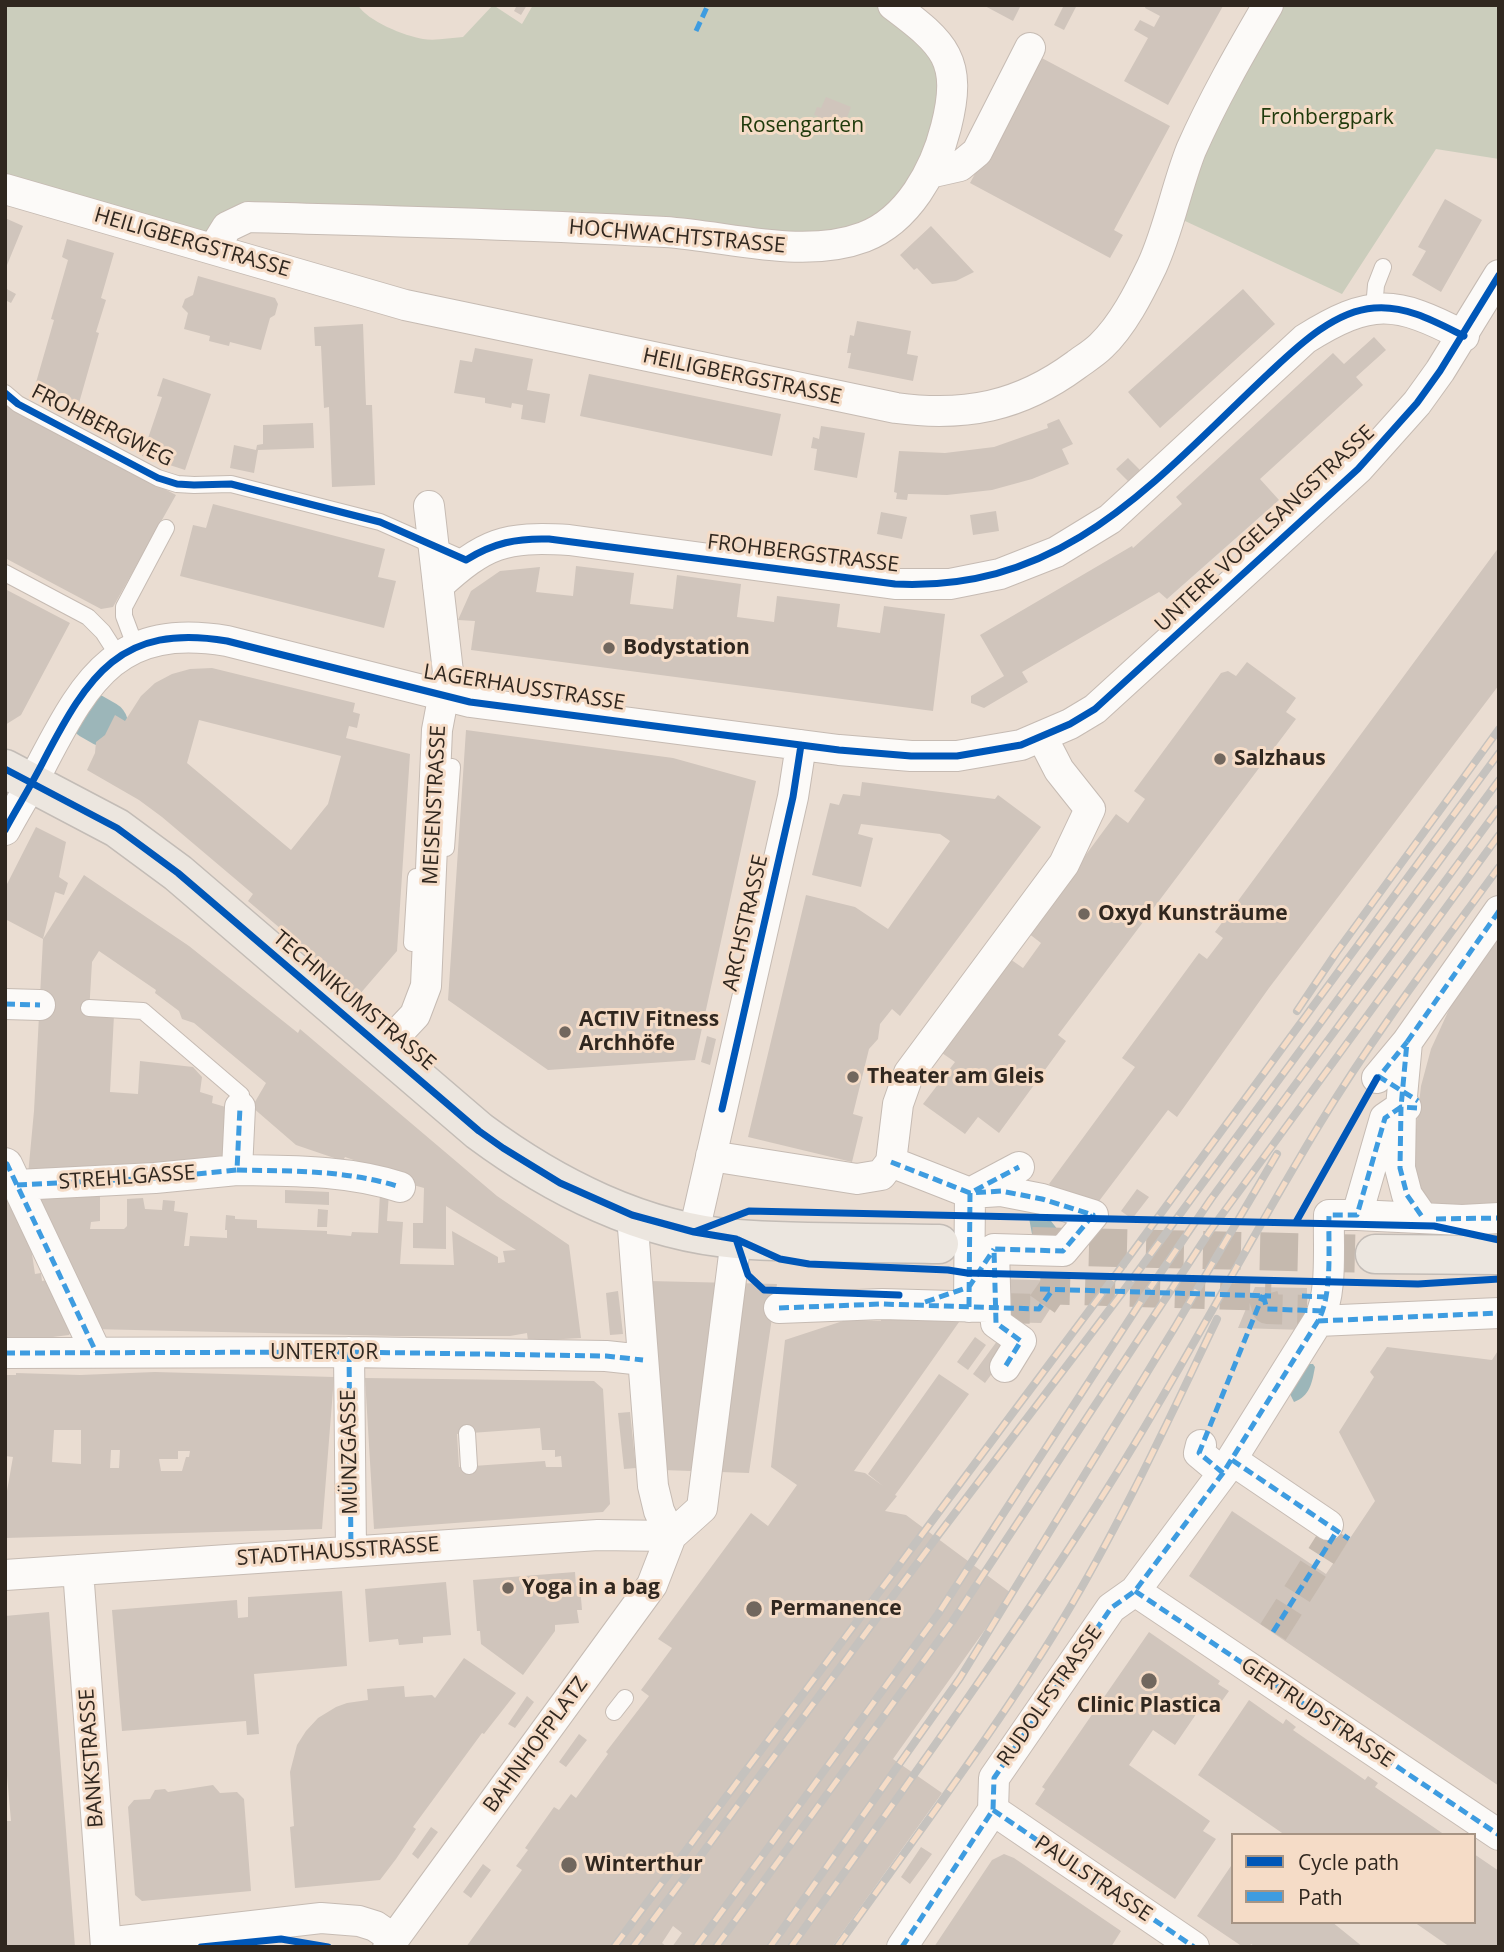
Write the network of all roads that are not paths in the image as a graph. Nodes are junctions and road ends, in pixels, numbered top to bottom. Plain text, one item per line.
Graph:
1 (892, 5) edge
2 (1268, 5) edge
3 (1030, 48) dead end
4 (929, 173) junction
5 (5, 189) edge
6 (214, 248) junction
7 (1383, 267) dead end
8 (1499, 275) edge
9 (1374, 308) junction
10 (1464, 336) junction
11 (5, 393) edge
12 (429, 506) dead end
13 (166, 528) dead end
14 (433, 545) junction
15 (466, 561) junction
16 (5, 573) edge
17 (438, 586) junction
18 (127, 653) junction
19 (444, 696) junction
20 (437, 730) junction
21 (1042, 737) junction
22 (801, 745) junction
23 (452, 767) dead end
24 (14, 798) edge
25 (1499, 911) edge
26 (412, 943) dead end
27 (426, 986) junction
28 (5, 1004) edge
29 (40, 1005) dead end
30 (89, 1008) dead end
31 (383, 1049) junction
32 (1399, 1093) junction
33 (240, 1107) joint
34 (711, 1156) junction
35 (891, 1162) junction
36 (1019, 1167) dead end
37 (237, 1170) junction
38 (11, 1174) edge
39 (400, 1187) dead end
40 (971, 1193) junction
41 (632, 1215) junction
42 (1357, 1215) junction
43 (1499, 1217) edge
44 (1423, 1218) junction
45 (694, 1232) junction
46 (736, 1239) junction
47 (939, 1244) dead end
48 (1375, 1254) tunnel mouth
49 (1499, 1255) edge
50 (988, 1298) junction
51 (1316, 1307) junction
52 (779, 1308) dead end
53 (1499, 1313) edge
54 (96, 1352) junction
55 (349, 1352) junction
56 (5, 1353) edge
57 (643, 1360) junction
58 (1005, 1367) dead end
59 (467, 1433) dead end
60 (1201, 1445) dead end
61 (469, 1466) dead end
62 (1227, 1466) junction
63 (1328, 1525) dead end
64 (671, 1536) junction
65 (351, 1551) junction
66 (78, 1570) junction
67 (5, 1575) edge
68 (1135, 1591) junction
69 (625, 1698) dead end
70 (614, 1712) dead end
71 (993, 1810) junction
72 (1499, 1835) edge
73 (391, 1943) edge
74 (106, 1945) edge
75 (902, 1947) edge
76 (1194, 1947) edge

1 - 4 street, HOCHWACHTSTRASSE
2 - 6 street, HEILIGBERGSTRASSE
3 - 4 street
4 - 6 street, HOCHWACHTSTRASSE
5 - 6 street, HEILIGBERGSTRASSE
7 - 9 lane
8 - 10 street, UNTERE VOGELSANGSTRASSE
9 - 10 street, FROHBERGSTRASSE
9 - 15 street, FROHBERGSTRASSE
10 - 21 street, UNTERE VOGELSANGSTRASSE
11 - 14 lane, FROHBERGWEG
12 - 14 street, MEISENSTRASSE
13 - 18 lane
14 - 15 lane, FROHBERGWEG
14 - 17 street, MEISENSTRASSE
15 - 17 street, FROHBERGSTRASSE
16 - 18 lane
17 - 19 street, MEISENSTRASSE
18 - 19 street, LAGERHAUSSTRASSE
18 - 24 street, LAGERHAUSSTRASSE
19 - 20 street, MEISENSTRASSE
19 - 22 street, LAGERHAUSSTRASSE
20 - 26 lane
20 - 27 street, MEISENSTRASSE
21 - 22 street, LAGERHAUSSTRASSE
21 - 35 street
22 - 34 street, ARCHSTRASSE
23 - 27 lane
24 - 31 main road, TECHNIKUMSTRASSE
25 - 32 street
27 - 31 street, MEISENSTRASSE
28 - 29 street
30 - 33 lane
31 - 41 main road, TECHNIKUMSTRASSE
32 - 42 street
32 - 44 street
33 - 37 street
34 - 35 street
34 - 45 street, ARCHSTRASSE
35 - 40 street
36 - 40 street
37 - 38 street, STREHLGASSE
37 - 39 street, STREHLGASSE
38 - 54 street
40 - 50 street
40 - 50 street
41 - 45 main road, TECHNIKUMSTRASSE
41 - 57 street
42 - 44 street
42 - 51 street
43 - 44 street
45 - 46 main road, TECHNIKUMSTRASSE
46 - 47 main road, TECHNIKUMSTRASSE
46 - 64 street, BAHNHOFPLATZ
48 - 49 main road
50 - 52 street
50 - 58 street
51 - 53 street
51 - 62 street, RUDOLFSTRASSE
54 - 55 street, UNTERTOR
54 - 56 street, UNTERTOR
55 - 57 street, UNTERTOR
55 - 65 street, MÜNZGASSE
57 - 64 street
59 - 61 lane
60 - 62 street
62 - 63 street
62 - 68 street, RUDOLFSTRASSE
64 - 65 street, STADTHAUSSTRASSE
64 - 73 street, BAHNHOFPLATZ
65 - 66 street, STADTHAUSSTRASSE
66 - 67 street, STADTHAUSSTRASSE
66 - 74 street, BANKSTRASSE
68 - 71 street, RUDOLFSTRASSE
68 - 72 street, GERTRUDSTRASSE
69 - 70 lane
71 - 75 street, RUDOLFSTRASSE
71 - 76 street, PAULSTRASSE
73 - 74 street

